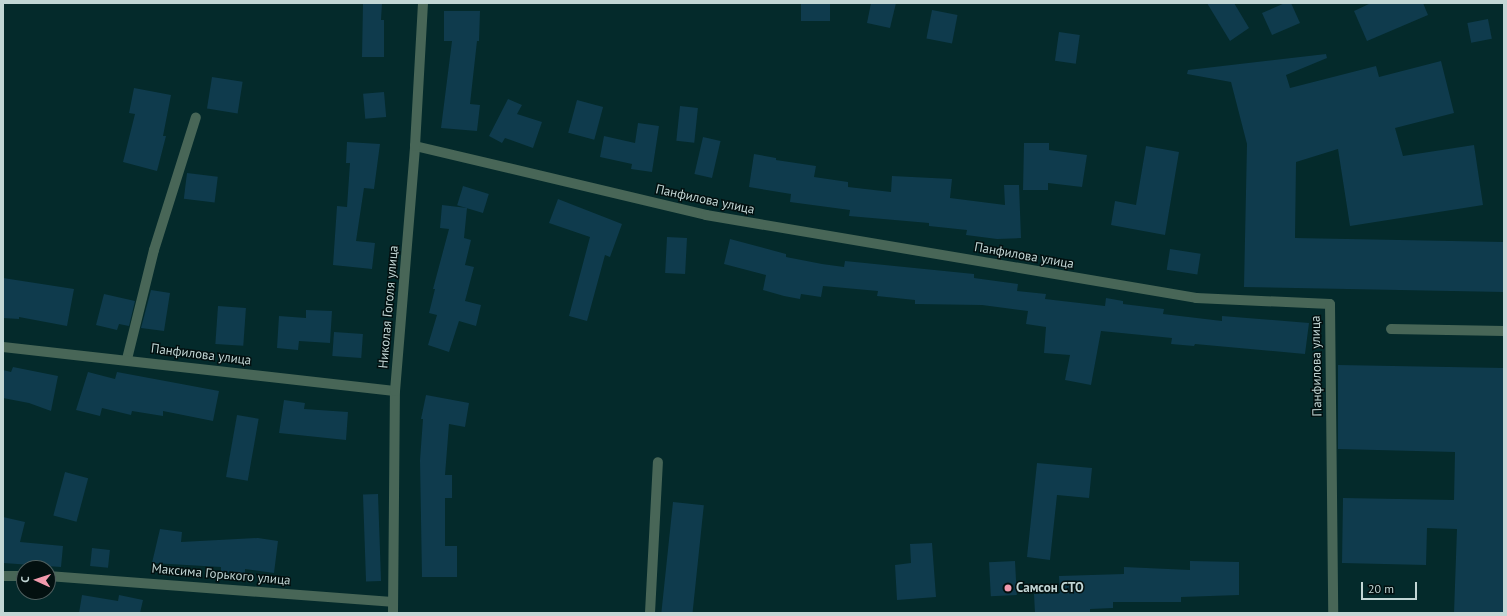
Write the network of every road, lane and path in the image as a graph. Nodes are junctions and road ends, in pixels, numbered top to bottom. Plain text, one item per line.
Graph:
1 (423, 3) edge
2 (196, 117) dead end
3 (415, 146) junction
4 (1391, 329) dead end
5 (1504, 331) edge
6 (3, 347) edge
7 (127, 359) junction
8 (395, 391) junction
9 (658, 462) dead end
10 (3, 576) edge
11 (16, 576) edge
12 (56, 577) edge
13 (392, 602) junction
14 (393, 613) edge
15 (650, 613) edge
16 (1333, 613) edge

1 - 3 street, Николая Гоголя улица
2 - 7 street
3 - 8 street, Николая Гоголя улица
3 - 16 street, Панфилова улица
4 - 5 street
6 - 7 street, Панфилова улица
7 - 8 street, Панфилова улица
8 - 13 street, Николая Гоголя улица
9 - 15 street
10 - 11 street
12 - 13 street, Максима Горького улица
13 - 14 street, Николая Гоголя улица

